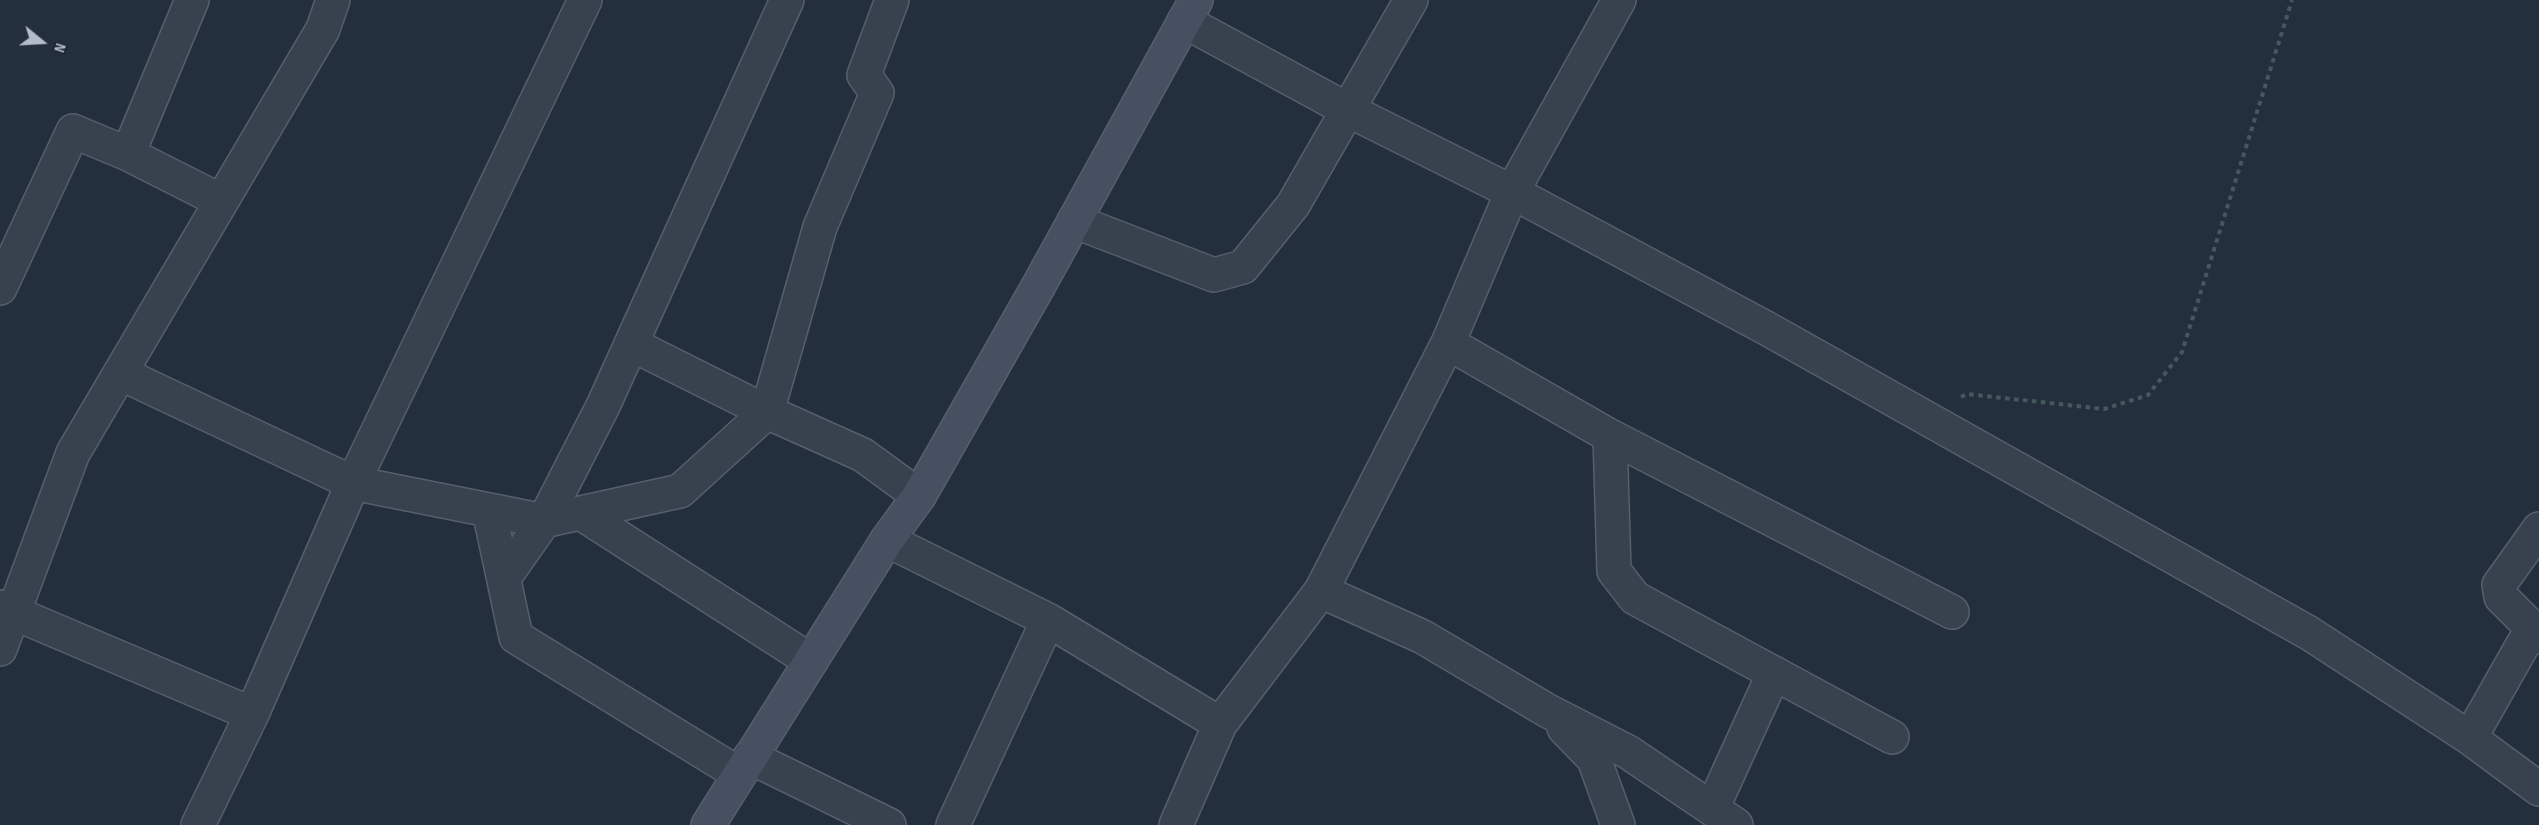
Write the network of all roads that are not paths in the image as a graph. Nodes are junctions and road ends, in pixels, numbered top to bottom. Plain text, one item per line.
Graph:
1 (192, 0) edge
2 (333, 0) edge
3 (585, 0) edge
4 (787, 0) edge
5 (892, 0) edge
6 (1411, 0) edge
7 (1619, 0) edge
8 (1190, 10) edge
9 (1348, 110) junction
10 (128, 154) junction
11 (1512, 192) junction
12 (221, 201) junction
13 (1074, 221) junction
14 (0, 288) edge
15 (1448, 343) junction
16 (631, 344) junction
17 (120, 373) junction
18 (767, 412) junction
19 (1610, 436) junction
20 (353, 483) junction
21 (919, 496) junction
22 (489, 510) junction
23 (581, 513) junction
24 (544, 521) junction
25 (2539, 530) edge
26 (887, 540) junction
27 (504, 578) junction
28 (1321, 591) junction
29 (7, 610) edge
30 (1952, 612) dead end
31 (1048, 620) junction
32 (2539, 635) edge
33 (0, 649) edge
34 (811, 661) junction
35 (1774, 673) junction
36 (1548, 711) junction
37 (252, 714) junction
38 (1220, 724) junction
39 (1892, 737) dead end
40 (2470, 738) junction
41 (744, 765) junction
42 (2539, 789) edge
43 (1724, 817) edge
44 (198, 825) edge
45 (708, 825) edge
46 (889, 825) edge
47 (954, 825) edge
48 (1176, 825) edge
49 (1618, 825) edge

1 - 10 street
2 - 12 street
3 - 20 street
4 - 16 street
5 - 18 street
6 - 9 street
7 - 11 street
8 - 9 street
8 - 13 main road
9 - 11 street
9 - 13 street
10 - 12 street
10 - 14 street
11 - 15 street
11 - 40 street
12 - 17 street
13 - 21 main road
15 - 19 street
15 - 28 street
16 - 18 street
16 - 24 street
17 - 20 street
17 - 29 street
18 - 21 street
18 - 23 street
19 - 30 street
19 - 35 street
20 - 22 street
20 - 37 street
21 - 26 main road
22 - 24 street
22 - 27 street
23 - 24 street
23 - 34 street
24 - 27 street
25 - 32 street
26 - 31 street
26 - 34 main road
27 - 41 street
28 - 36 street
28 - 38 street
29 - 33 street
29 - 37 street
31 - 38 street
31 - 47 street
32 - 40 street
34 - 41 main road
35 - 39 street
35 - 43 street
36 - 43 street
36 - 49 street
37 - 44 street
38 - 48 street
40 - 42 street
41 - 45 main road
41 - 46 street

